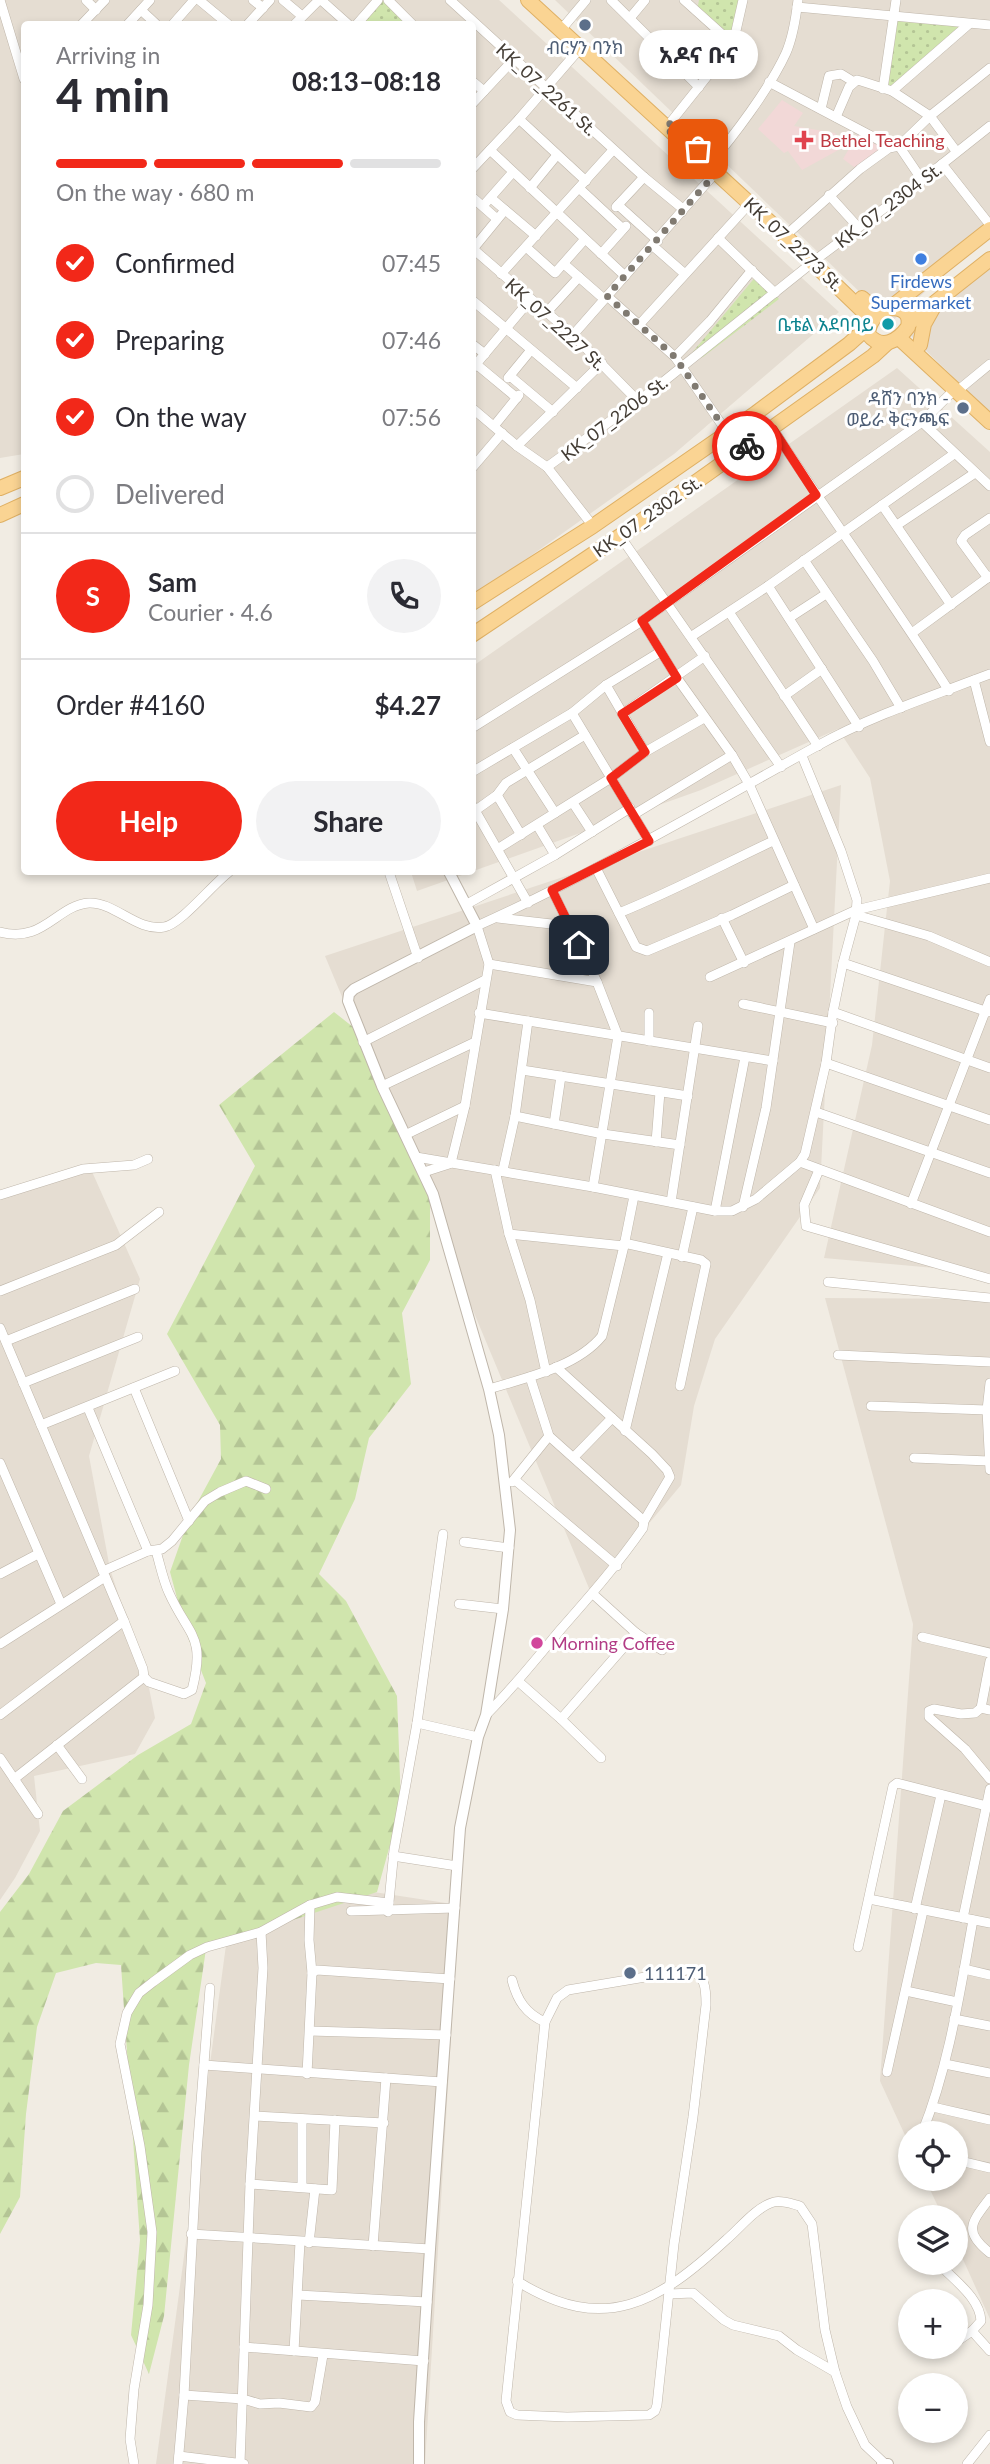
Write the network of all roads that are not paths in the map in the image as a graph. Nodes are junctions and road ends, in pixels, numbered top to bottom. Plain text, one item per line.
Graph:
1 (0, 0) edge
2 (86, 0) edge
3 (105, 0) edge
4 (150, 0) edge
5 (253, 0) edge
6 (283, 0) edge
7 (320, 0) edge
8 (378, 0) edge
9 (388, 0) edge
10 (450, 0) edge
11 (528, 0) edge
12 (534, 0) edge
13 (586, 0) edge
14 (611, 0) edge
15 (645, 0) edge
16 (684, 0) edge
17 (699, 0) edge
18 (743, 0) edge
19 (853, 0) edge
20 (895, 0) edge
21 (200, 1) edge
22 (797, 3) edge
23 (266, 4) edge
24 (96, 10) junction
25 (141, 10) junction
26 (698, 11) junction
27 (852, 11) junction
28 (894, 15) junction
29 (302, 16) junction
30 (630, 18) junction
31 (85, 21) edge
32 (131, 21) edge
33 (153, 21) edge
34 (178, 21) edge
35 (224, 21) edge
36 (251, 21) edge
37 (298, 21) edge
38 (344, 21) edge
39 (360, 21) edge
40 (409, 21) edge
41 (473, 21) edge
42 (476, 24) edge
43 (969, 24) junction
44 (990, 25) edge
45 (562, 29) junction
46 (733, 44) junction
47 (582, 47) junction
48 (514, 59) junction
49 (990, 68) edge
50 (21, 69) edge
51 (769, 82) junction
52 (476, 84) edge
53 (851, 84) junction
54 (699, 87) junction
55 (546, 88) junction
56 (888, 90) junction
57 (484, 91) junction
58 (476, 100) edge
59 (821, 109) junction
60 (930, 116) junction
61 (836, 117) junction
62 (519, 119) junction
63 (667, 125) junction
64 (990, 126) edge
65 (895, 146) junction
66 (490, 150) junction
67 (613, 150) junction
68 (956, 151) junction
69 (557, 155) junction
70 (942, 164) junction
71 (476, 165) edge
72 (714, 167) junction
73 (513, 172) junction
74 (644, 177) junction
75 (922, 180) junction
76 (582, 185) junction
77 (530, 188) junction
78 (829, 195) junction
79 (491, 198) junction
80 (476, 200) edge
81 (752, 201) junction
82 (618, 205) junction
83 (483, 206) junction
84 (505, 210) junction
85 (556, 212) junction
86 (682, 212) junction
87 (608, 215) junction
88 (633, 218) junction
89 (497, 219) junction
90 (858, 227) junction
91 (990, 227) edge
92 (623, 229) junction
93 (787, 234) junction
94 (536, 236) junction
95 (718, 238) junction
96 (585, 240) junction
97 (656, 243) junction
98 (476, 245) edge
99 (526, 247) junction
100 (476, 252) edge
101 (601, 254) junction
102 (990, 259) edge
103 (816, 260) junction
104 (564, 264) junction
105 (752, 271) junction
106 (501, 274) junction
107 (685, 274) junction
108 (625, 276) junction
109 (579, 277) junction
110 (775, 293) junction
111 (906, 296) junction
112 (606, 298) junction
113 (938, 299) junction
114 (530, 300) junction
115 (476, 303) edge
116 (863, 304) junction
117 (547, 313) junction
118 (874, 320) junction
119 (639, 325) junction
120 (506, 328) junction
121 (573, 335) junction
122 (901, 340) junction
123 (476, 347) edge
124 (531, 349) junction
125 (485, 355) junction
126 (675, 357) junction
127 (602, 363) junction
128 (990, 364) edge
129 (476, 365) edge
130 (681, 367) junction
131 (476, 368) edge
132 (510, 376) junction
133 (502, 386) junction
134 (524, 388) junction
135 (577, 388) junction
136 (958, 388) junction
137 (517, 398) junction
138 (637, 400) junction
139 (476, 411) edge
140 (553, 412) junction
141 (990, 414) edge
142 (922, 422) junction
143 (990, 422) edge
144 (494, 426) junction
145 (773, 429) junction
146 (502, 433) junction
147 (726, 433) junction
148 (517, 446) junction
149 (740, 451) junction
150 (954, 454) junction
151 (476, 463) edge
152 (547, 467) junction
153 (975, 473) junction
154 (21, 479) edge
155 (990, 486) edge
156 (0, 488) edge
157 (816, 495) junction
158 (21, 505) edge
159 (882, 505) junction
160 (0, 515) edge
161 (990, 518) edge
162 (897, 525) junction
163 (593, 526) junction
164 (842, 533) junction
165 (620, 536) junction
166 (804, 560) junction
167 (989, 577) edge
168 (768, 586) junction
169 (826, 594) junction
170 (476, 600) edge
171 (666, 603) junction
172 (951, 605) junction
173 (729, 612) junction
174 (789, 618) junction
175 (642, 621) junction
176 (476, 632) edge
177 (912, 633) junction
178 (692, 636) junction
179 (660, 652) junction
180 (705, 656) junction
181 (822, 669) junction
182 (990, 674) edge
183 (677, 678) junction
184 (974, 680) junction
185 (606, 685) junction
186 (949, 691) junction
187 (784, 696) junction
188 (901, 708) junction
189 (572, 713) junction
190 (622, 714) junction
191 (705, 718) junction
192 (476, 725) edge
193 (859, 727) junction
194 (586, 735) junction
195 (990, 742) edge
196 (818, 746) junction
197 (513, 748) junction
198 (645, 752) junction
199 (732, 755) junction
200 (802, 756) junction
201 (780, 767) junction
202 (476, 770) edge
203 (528, 770) junction
204 (611, 778) junction
205 (749, 784) junction
206 (497, 795) junction
207 (573, 803) junction
208 (476, 807) edge
209 (476, 811) edge
210 (632, 811) junction
211 (555, 813) junction
212 (537, 825) junction
213 (592, 832) junction
214 (521, 835) junction
215 (649, 841) junction
216 (773, 841) junction
217 (499, 848) junction
218 (555, 855) junction
219 (596, 868) junction
220 (226, 875) edge
221 (390, 875) edge
222 (451, 875) edge
223 (515, 877) junction
224 (989, 881) edge
225 (794, 885) junction
226 (552, 890) junction
227 (528, 903) junction
228 (467, 904) junction
229 (856, 912) junction
230 (619, 913) junction
231 (496, 918) junction
232 (722, 918) junction
233 (478, 926) junction
234 (569, 926) junction
235 (814, 929) junction
236 (0, 932) edge
237 (790, 942) junction
238 (418, 958) junction
239 (990, 961) edge
240 (744, 962) junction
241 (843, 963) junction
242 (489, 964) junction
243 (710, 977) dead end
244 (485, 980) junction
245 (597, 982) junction
246 (990, 999) edge
247 (743, 1004) dead end
248 (833, 1012) junction
249 (988, 1012) edge
250 (479, 1013) junction
251 (649, 1013) dead end
252 (780, 1013) junction
253 (528, 1021) junction
254 (833, 1023) junction
255 (698, 1026) dead end
256 (618, 1036) junction
257 (649, 1041) junction
258 (363, 1042) junction
259 (475, 1042) junction
260 (696, 1049) junction
261 (745, 1057) junction
262 (966, 1060) junction
263 (773, 1061) junction
264 (827, 1063) junction
265 (990, 1068) edge
266 (522, 1070) junction
267 (561, 1076) junction
268 (610, 1084) junction
269 (382, 1086) junction
270 (660, 1092) junction
271 (688, 1097) junction
272 (465, 1106) junction
273 (948, 1106) junction
274 (816, 1112) junction
275 (515, 1116) junction
276 (990, 1120) edge
277 (554, 1124) junction
278 (603, 1134) junction
279 (405, 1135) junction
280 (656, 1142) junction
281 (680, 1145) junction
282 (931, 1153) junction
283 (416, 1157) junction
284 (148, 1160) dead end
285 (800, 1162) junction
286 (450, 1163) junction
287 (499, 1170) junction
288 (819, 1170) junction
289 (424, 1172) junction
290 (990, 1173) edge
291 (593, 1187) junction
292 (0, 1195) edge
293 (634, 1196) junction
294 (671, 1202) junction
295 (911, 1204) junction
296 (693, 1207) junction
297 (743, 1207) junction
298 (715, 1211) junction
299 (159, 1212) dead end
300 (990, 1232) edge
301 (509, 1234) junction
302 (624, 1245) junction
303 (668, 1253) junction
304 (682, 1256) junction
305 (990, 1279) edge
306 (828, 1282) dead end
307 (135, 1289) dead end
308 (0, 1291) edge
309 (990, 1298) edge
310 (0, 1328) edge
311 (138, 1337) dead end
312 (6, 1341) junction
313 (838, 1355) dead end
314 (990, 1362) edge
315 (556, 1367) junction
316 (175, 1371) dead end
317 (546, 1372) junction
318 (530, 1377) junction
319 (23, 1383) junction
320 (990, 1383) edge
321 (680, 1386) dead end
322 (134, 1388) junction
323 (489, 1389) junction
324 (871, 1406) dead end
325 (88, 1408) junction
326 (986, 1410) junction
327 (612, 1418) junction
328 (989, 1424) edge
329 (41, 1425) junction
330 (625, 1431) junction
331 (550, 1436) junction
332 (574, 1457) junction
333 (914, 1458) dead end
334 (0, 1463) edge
335 (990, 1466) edge
336 (510, 1485) junction
337 (266, 1489) dead end
338 (189, 1521) junction
339 (644, 1521) junction
340 (443, 1534) dead end
341 (464, 1542) dead end
342 (509, 1548) junction
343 (152, 1551) junction
344 (38, 1554) junction
345 (617, 1566) junction
346 (0, 1574) edge
347 (104, 1574) junction
348 (593, 1594) junction
349 (61, 1604) junction
350 (458, 1604) dead end
351 (503, 1609) junction
352 (124, 1621) junction
353 (636, 1633) junction
354 (922, 1637) dead end
355 (0, 1644) edge
356 (662, 1650) dead end
357 (990, 1653) edge
358 (990, 1661) edge
359 (144, 1677) junction
360 (519, 1682) junction
361 (986, 1709) edge
362 (0, 1715) edge
363 (486, 1715) junction
364 (561, 1719) junction
365 (417, 1723) junction
366 (478, 1737) junction
367 (57, 1745) junction
368 (0, 1758) edge
369 (601, 1758) dead end
370 (14, 1779) junction
371 (82, 1779) dead end
372 (990, 1779) edge
373 (990, 1789) edge
374 (941, 1795) junction
375 (989, 1807) edge
376 (38, 1814) dead end
377 (979, 1852) junction
378 (990, 1855) edge
379 (393, 1856) junction
380 (457, 1866) junction
381 (869, 1899) junction
382 (310, 1905) junction
383 (389, 1907) junction
384 (455, 1908) junction
385 (919, 1910) junction
386 (351, 1911) dead end
387 (968, 1919) junction
388 (990, 1923) edge
389 (261, 1932) junction
390 (859, 1947) dead end
391 (964, 1969) junction
392 (313, 1973) junction
393 (990, 1975) edge
394 (450, 1979) junction
395 (512, 1980) dead end
396 (210, 1989) dead end
397 (906, 1991) junction
398 (957, 2002) junction
399 (954, 2019) junction
400 (545, 2022) junction
401 (990, 2026) edge
402 (310, 2031) junction
403 (446, 2035) junction
404 (944, 2064) junction
405 (204, 2065) junction
406 (258, 2070) junction
407 (887, 2072) dead end
408 (990, 2073) edge
409 (307, 2074) junction
410 (386, 2078) junction
411 (442, 2082) junction
412 (933, 2108) junction
413 (255, 2116) junction
414 (302, 2119) junction
415 (335, 2120) junction
416 (990, 2120) edge
417 (927, 2121) edge
418 (384, 2123) junction
419 (968, 2163) edge
420 (990, 2168) edge
421 (250, 2185) junction
422 (302, 2187) junction
423 (314, 2189) junction
424 (990, 2198) edge
425 (191, 2234) junction
426 (249, 2239) junction
427 (304, 2242) junction
428 (373, 2246) junction
429 (430, 2249) junction
430 (990, 2253) edge
431 (950, 2275) edge
432 (517, 2281) junction
433 (670, 2290) junction
434 (298, 2295) junction
435 (427, 2302) junction
436 (972, 2332) junction
437 (968, 2334) edge
438 (244, 2347) junction
439 (294, 2351) junction
440 (990, 2351) edge
441 (323, 2355) junction
442 (424, 2361) junction
443 (835, 2372) junction
444 (184, 2395) junction
445 (243, 2399) junction
446 (990, 2435) edge
447 (179, 2460) edge
448 (240, 2463) edge
449 (885, 2463) edge
450 (134, 2464) edge
451 (246, 2464) edge
452 (419, 2464) edge
453 (967, 2464) edge

1 - 50 street
2 - 24 street
3 - 24 street
4 - 25 street
5 - 23 street
6 - 29 street
7 - 29 street
7 - 38 street
8 - 39 street
9 - 40 street
10 - 41 street, KK_07_2261 St.
11 - 45 main road, KK_07_2273 St.
12 - 45 main road, KK_07_2273 St.
13 - 45 street
14 - 30 street
15 - 30 street
16 - 26 street
17 - 26 street
18 - 46 street
19 - 27 street
20 - 28 street
21 - 34 street
21 - 35 street
22 - 27 street
22 - 51 street
23 - 36 street
24 - 31 street
25 - 32 street
25 - 33 street
26 - 46 street
27 - 28 street
28 - 43 street
28 - 56 street
29 - 37 street
30 - 54 street
42 - 48 street, KK_07_2261 St.
43 - 44 street
43 - 56 street
45 - 47 main road, KK_07_2273 St.
46 - 54 street
47 - 55 street
47 - 63 main road, KK_07_2273 St.
48 - 55 street, KK_07_2261 St.
48 - 57 street
49 - 60 street
51 - 59 street
51 - 72 street
52 - 57 street
53 - 56 street
53 - 59 street
53 - 61 street
54 - 63 street
55 - 62 street
55 - 67 street, KK_07_2261 St.
56 - 60 street
57 - 58 street
59 - 61 street
60 - 65 street
60 - 68 street
61 - 65 street
62 - 66 street
62 - 69 street
63 - 72 main road, KK_07_2273 St.
64 - 68 street, KK_07_2304 St.
65 - 75 street
65 - 78 street
66 - 71 street
66 - 73 street
67 - 74 street, KK_07_2261 St.
67 - 76 street
68 - 70 street, KK_07_2304 St.
69 - 76 street
69 - 77 street
70 - 75 street, KK_07_2304 St.
70 - 91 street
72 - 81 main road, KK_07_2273 St.
72 - 86 street
73 - 77 street
73 - 79 street
74 - 82 street
74 - 86 street, KK_07_2261 St.
75 - 90 street, KK_07_2304 St.
76 - 85 street
76 - 87 street
77 - 85 street
78 - 90 street
78 - 93 street
79 - 83 street
79 - 84 street
80 - 83 street
81 - 93 main road, KK_07_2273 St.
81 - 95 street
82 - 87 street
82 - 88 street
83 - 89 street
84 - 89 street, KK_07_2227 St.
84 - 94 street
85 - 94 street
85 - 96 street
86 - 97 street
87 - 92 street
88 - 92 street
88 - 97 street
89 - 98 street, KK_07_2227 St.
90 - 103 street, KK_07_2304 St.
91 - 111 main road, KK_07_2302 St.
92 - 101 street
93 - 103 main road, KK_07_2273 St.
94 - 99 street
95 - 105 street
95 - 107 street
96 - 101 street
96 - 104 street
97 - 107 street
97 - 108 street
99 - 104 street
99 - 106 street
100 - 106 street, KK_07_2227 St.
101 - 108 street
102 - 113 main road, KK_07_2302 St.
103 - 110 street, KK_07_2206 St.
103 - 116 main road, KK_07_2273 St.
104 - 109 street
105 - 110 street
105 - 126 street
106 - 114 street, KK_07_2227 St.
107 - 119 street
108 - 112 street
109 - 112 street
109 - 117 street
110 - 130 street, KK_07_2206 St.
111 - 116 main road
111 - 118 main road, KK_07_2302 St.
112 - 119 street
112 - 121 street
113 - 122 main road, KK_07_2302 St.
113 - 122 main road
114 - 117 street, KK_07_2227 St.
114 - 120 street
115 - 120 street
116 - 118 main road
116 - 118 main road
117 - 121 street, KK_07_2227 St.
118 - 122 main road
118 - 122 main road
118 - 147 main road, KK_07_2302 St.
119 - 126 street
120 - 124 street
120 - 125 street
121 - 127 street, KK_07_2227 St.
122 - 136 main road
122 - 145 main road, KK_07_2302 St.
123 - 125 street
124 - 132 street
124 - 135 street
125 - 129 street
126 - 130 street
127 - 135 street
127 - 138 street, KK_07_2227 St.
128 - 136 street
130 - 138 street, KK_07_2206 St.
130 - 147 street
131 - 133 street
132 - 133 street
132 - 134 street
133 - 137 street
134 - 137 street
134 - 140 street
135 - 140 street
136 - 141 main road
136 - 142 street
136 - 143 main road
137 - 144 street
138 - 152 street, KK_07_2206 St.
139 - 144 street
140 - 148 street
142 - 150 street
142 - 157 street
144 - 146 street
145 - 149 main road, KK_07_2302 St.
145 - 157 street
146 - 148 street
146 - 151 street
147 - 149 street
147 - 163 main road, KK_07_2302 St.
148 - 152 street
149 - 165 main road, KK_07_2302 St.
150 - 153 street
150 - 159 street
152 - 163 street
153 - 155 street
153 - 162 street
154 - 156 main road
157 - 164 street
157 - 171 street
158 - 160 main road
159 - 162 street
159 - 164 street
161 - 167 street
162 - 172 street
163 - 170 main road, KK_07_2302 St.
164 - 166 street
164 - 177 street
165 - 171 street
165 - 176 main road, KK_07_2302 St.
166 - 168 street
166 - 169 street
167 - 172 street
168 - 173 street
168 - 174 street
169 - 174 street
169 - 188 street
171 - 175 street
171 - 178 street
172 - 177 street
173 - 178 street
173 - 187 street
174 - 181 street
175 - 179 street
175 - 192 street
177 - 186 street
178 - 180 street
179 - 183 street
179 - 185 street
180 - 183 street
180 - 201 street
181 - 187 street
181 - 193 street
182 - 184 street
183 - 190 street
183 - 191 street
184 - 186 street
184 - 195 street
185 - 189 street
185 - 190 street
186 - 188 street
187 - 196 street
188 - 193 street
189 - 194 street
189 - 197 street
190 - 198 street
191 - 198 street
191 - 199 street
193 - 196 street
194 - 203 street
194 - 204 street
196 - 200 street
197 - 202 street
197 - 203 street
198 - 204 street
199 - 205 street
199 - 210 street
200 - 201 street
200 - 229 street
201 - 205 street
203 - 206 street
203 - 211 street
204 - 207 street
204 - 210 street
205 - 215 street
205 - 216 street
206 - 208 street
206 - 214 street
207 - 211 street
207 - 213 street
209 - 217 street
210 - 213 street
210 - 215 street
211 - 212 street
212 - 214 street
212 - 218 street
213 - 218 street
214 - 217 street
215 - 219 street
216 - 225 street
216 - 230 street
217 - 223 street
218 - 223 street
219 - 226 street
219 - 230 street
220 - 236 street
221 - 238 street
222 - 228 street
223 - 227 street
223 - 228 street
224 - 229 street
225 - 232 street
225 - 235 street
226 - 227 street
226 - 234 street
227 - 231 street
228 - 233 street
229 - 235 street
229 - 239 street
229 - 241 street
230 - 232 street
231 - 233 street
231 - 234 street
232 - 240 street
233 - 238 street
233 - 242 street
234 - 245 street
235 - 237 street
237 - 240 street
237 - 252 street
238 - 258 street
240 - 243 street
241 - 248 street
241 - 249 street
242 - 244 street
242 - 245 street
244 - 250 street
244 - 258 street
245 - 256 street
246 - 249 street
247 - 252 street
248 - 254 street
248 - 262 street
249 - 262 street
250 - 253 street
250 - 259 street
251 - 257 street
252 - 254 street
252 - 263 street
253 - 256 street
253 - 266 street
254 - 264 street
255 - 260 street
256 - 257 street
256 - 268 street
257 - 260 street
258 - 269 street
259 - 269 street
259 - 272 street
260 - 261 street
260 - 271 street
261 - 263 street
261 - 298 street
262 - 265 street
262 - 273 street
263 - 297 street
264 - 273 street
264 - 274 street
266 - 267 street
266 - 275 street
267 - 268 street
267 - 277 street
268 - 270 street
268 - 278 street
269 - 279 street
270 - 271 street
270 - 280 street
271 - 281 street
272 - 279 street
272 - 286 street
273 - 276 street
273 - 282 street
274 - 282 street
274 - 285 street
275 - 277 street
275 - 287 street
277 - 278 street
278 - 280 street
278 - 291 street
279 - 283 street
280 - 281 street
281 - 294 street
282 - 290 street
282 - 295 street
283 - 286 street
283 - 289 street
284 - 292 street
285 - 288 street
285 - 297 street
286 - 287 street
286 - 289 street
287 - 291 street
287 - 301 street
288 - 295 street
288 - 305 street
289 - 323 street
291 - 293 street
293 - 294 street
293 - 302 street
294 - 296 street
295 - 300 street
296 - 298 street
296 - 304 street
297 - 298 street
299 - 308 street
301 - 302 street
301 - 317 street
302 - 303 street
302 - 315 street
303 - 304 street
303 - 330 street
304 - 321 street
306 - 309 street
307 - 312 street
310 - 312 street
311 - 319 street
312 - 319 street
313 - 314 street
315 - 317 street
315 - 327 street
316 - 322 street
317 - 318 street
318 - 323 street
318 - 331 street
319 - 329 street
320 - 326 street
322 - 325 street
322 - 338 street
323 - 336 street
324 - 326 street
325 - 329 street
325 - 343 street
326 - 328 street
327 - 330 street
327 - 332 street
328 - 335 street
329 - 347 street
330 - 339 street
331 - 332 street
331 - 336 street
332 - 339 street
333 - 335 street
334 - 344 street
336 - 342 street
336 - 345 street
337 - 338 street
338 - 343 street
339 - 345 street
340 - 365 street
341 - 342 street
342 - 351 street
343 - 347 street
343 - 359 street
344 - 346 street
344 - 349 street
345 - 348 street
347 - 349 street
347 - 352 street
348 - 353 street
348 - 360 street
349 - 355 street
350 - 351 street
351 - 363 street
352 - 359 street
352 - 362 street
353 - 356 street
353 - 364 street
354 - 357 street
358 - 361 street
359 - 367 street
360 - 363 street
360 - 364 street
361 - 372 street
363 - 366 street
364 - 369 street
365 - 366 street
365 - 379 street
366 - 380 street
367 - 370 street
367 - 371 street
368 - 370 street
370 - 376 street
373 - 375 street
374 - 375 street
374 - 381 street
374 - 385 street
375 - 377 street
377 - 378 street
377 - 387 street
379 - 380 street
379 - 383 street
380 - 384 street
381 - 385 street
381 - 390 street
382 - 383 street
382 - 389 street
382 - 392 street
383 - 384 street
383 - 386 street
384 - 394 street
385 - 387 street
385 - 397 street
387 - 388 street
387 - 391 street
389 - 406 street
389 - 450 street
391 - 393 street
391 - 398 street
392 - 394 street
392 - 402 street
394 - 403 street
395 - 400 street
396 - 405 street
397 - 398 street
397 - 407 street
398 - 399 street
399 - 401 street
399 - 404 street
400 - 432 street
400 - 433 street
402 - 403 street
402 - 409 street
403 - 411 street
404 - 408 street
404 - 412 street
405 - 406 street
405 - 425 street
406 - 409 street
406 - 413 street
409 - 410 street
410 - 411 street
410 - 418 street
411 - 429 street
412 - 416 street
412 - 417 street
413 - 414 street
413 - 421 street
414 - 415 street
414 - 422 street
415 - 418 street
415 - 423 street
418 - 428 street
419 - 420 street
421 - 422 street
421 - 426 street
422 - 423 street
423 - 427 street
424 - 430 street
425 - 426 street
425 - 444 street
426 - 427 street
426 - 438 street
427 - 428 street
427 - 434 street
428 - 429 street
429 - 435 street
431 - 436 street
432 - 433 street
432 - 433 street
433 - 443 street
433 - 443 street
434 - 435 street
434 - 439 street
435 - 442 street
436 - 437 street
436 - 440 street
438 - 439 street
438 - 445 street
439 - 441 street
441 - 442 street
441 - 445 street
442 - 452 street
443 - 449 street
444 - 445 street
444 - 447 street
445 - 448 street
446 - 453 street
447 - 448 street
448 - 451 street

